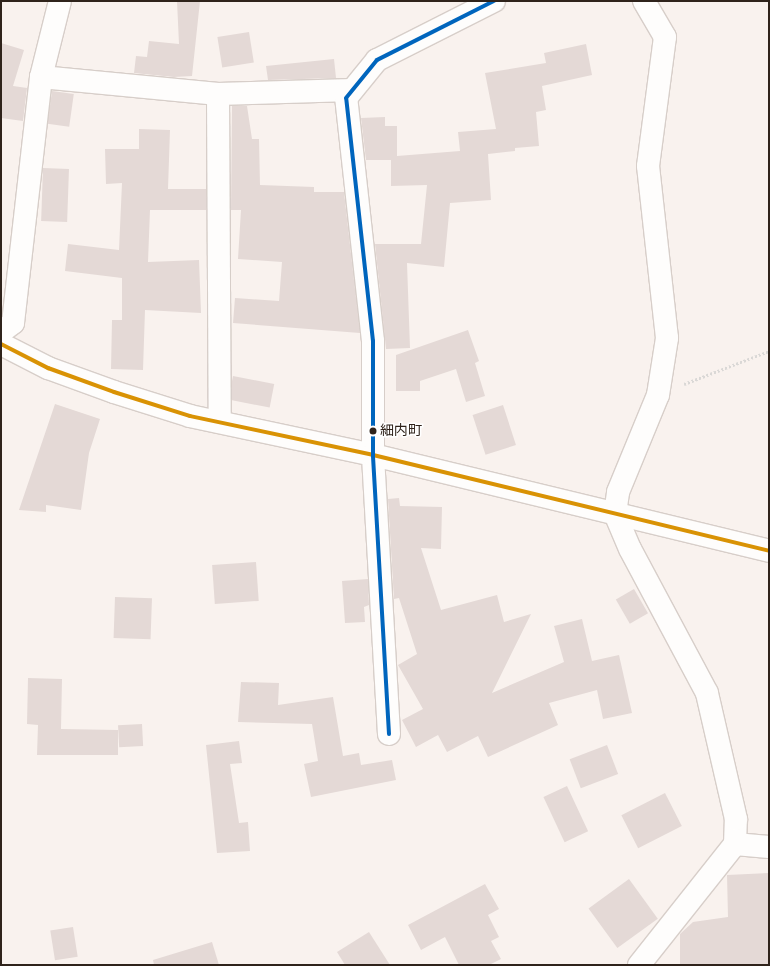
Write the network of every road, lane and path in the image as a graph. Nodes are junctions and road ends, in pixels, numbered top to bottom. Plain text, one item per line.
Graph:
1 (60, 1) edge
2 (494, 1) edge
3 (644, 1) edge
4 (41, 77) junction
5 (352, 90) junction
6 (218, 94) junction
7 (1, 332) edge
8 (1, 344) edge
9 (769, 351) edge
10 (658, 395) junction
11 (220, 422) junction
12 (373, 455) junction
13 (615, 514) junction
14 (769, 551) edge
15 (389, 734) dead end
16 (735, 844) junction
17 (769, 847) edge
18 (640, 965) edge

1 - 4 street
2 - 5 street
3 - 10 street
4 - 6 street
4 - 7 street
5 - 6 street
5 - 12 street
6 - 11 street
8 - 11 street
9 - 10 path
10 - 13 street
11 - 12 street
12 - 13 street
12 - 15 street
13 - 14 street
13 - 16 street
16 - 17 street
16 - 18 street

